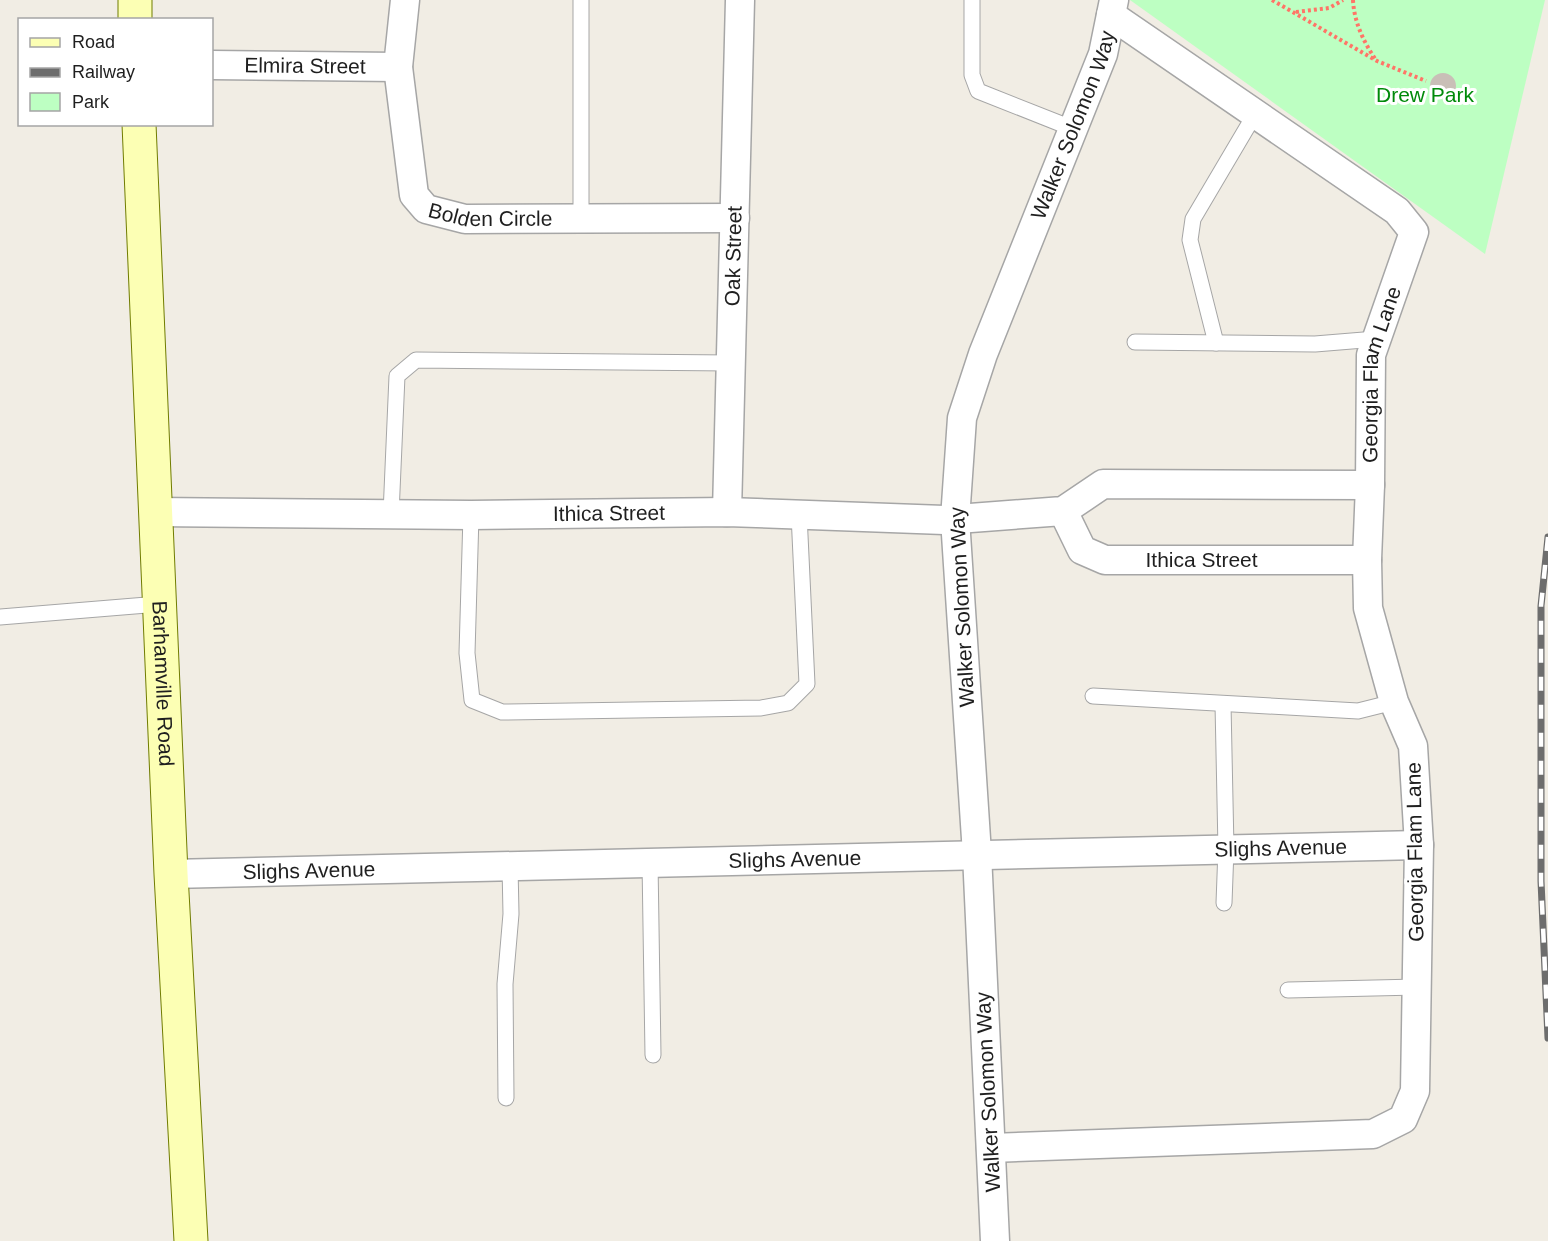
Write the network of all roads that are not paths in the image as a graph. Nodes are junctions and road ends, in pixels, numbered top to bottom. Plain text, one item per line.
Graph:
1 (135, 0) edge
2 (405, 0) edge
3 (581, 0) edge
4 (740, 0) edge
5 (972, 0) edge
6 (1112, 7) edge
7 (135, 18) edge
8 (213, 65) edge
9 (398, 67) junction
10 (1255, 114) junction
11 (139, 126) edge
12 (1074, 129) junction
13 (581, 218) junction
14 (735, 218) junction
15 (1376, 339) junction
16 (1135, 342) dead end
17 (1216, 343) junction
18 (731, 363) junction
19 (1370, 485) junction
20 (1063, 511) junction
21 (155, 512) junction
22 (727, 512) junction
23 (391, 514) junction
24 (799, 514) junction
25 (471, 515) junction
26 (955, 519) junction
27 (1367, 560) junction
28 (159, 604) junction
29 (0, 617) edge
30 (1093, 696) dead end
31 (1394, 702) junction
32 (1223, 704) junction
33 (1419, 845) junction
34 (1226, 849) junction
35 (977, 854) junction
36 (650, 862) junction
37 (510, 866) junction
38 (171, 874) junction
39 (1224, 903) dead end
40 (1417, 987) junction
41 (1288, 990) dead end
42 (653, 1055) dead end
43 (506, 1098) dead end
44 (991, 1148) junction
45 (191, 1241) edge
46 (995, 1241) edge

1 - 7 street
2 - 9 street, Bolden Circle
3 - 13 lane
4 - 14 street, Oak Street
5 - 12 lane
6 - 10 street, Georgia Flam Lane
6 - 12 street, Walker Solomon Way
8 - 9 street, Elmira Street
9 - 13 street, Bolden Circle
10 - 15 street, Georgia Flam Lane
10 - 17 lane
11 - 21 street, Barhamville Road
12 - 26 street, Walker Solomon Way
13 - 14 street, Bolden Circle
14 - 18 street, Oak Street
15 - 17 lane
15 - 19 street, Georgia Flam Lane
16 - 17 lane
18 - 22 street, Oak Street
18 - 23 lane
19 - 20 street, Ithica Street
19 - 27 street, Georgia Flam Lane
20 - 26 street, Ithica Street
20 - 27 street, Ithica Street
21 - 23 street, Ithica Street
21 - 28 street, Barhamville Road
22 - 24 street, Ithica Street
22 - 25 street, Ithica Street
23 - 25 street, Ithica Street
24 - 25 lane
24 - 26 street, Ithica Street
26 - 35 street, Walker Solomon Way
27 - 31 street, Georgia Flam Lane
28 - 29 lane
28 - 38 street, Barhamville Road
30 - 32 lane
31 - 32 lane
31 - 33 street, Georgia Flam Lane
32 - 34 lane
33 - 34 street, Slighs Avenue
33 - 40 street, Georgia Flam Lane
34 - 35 street, Slighs Avenue
34 - 39 lane
35 - 36 street, Slighs Avenue
35 - 44 street, Walker Solomon Way
36 - 37 street, Slighs Avenue
36 - 42 lane
37 - 38 street, Slighs Avenue
37 - 43 lane
38 - 45 street, Barhamville Road
40 - 41 lane
40 - 44 street, Georgia Flam Lane
44 - 46 street, Walker Solomon Way

